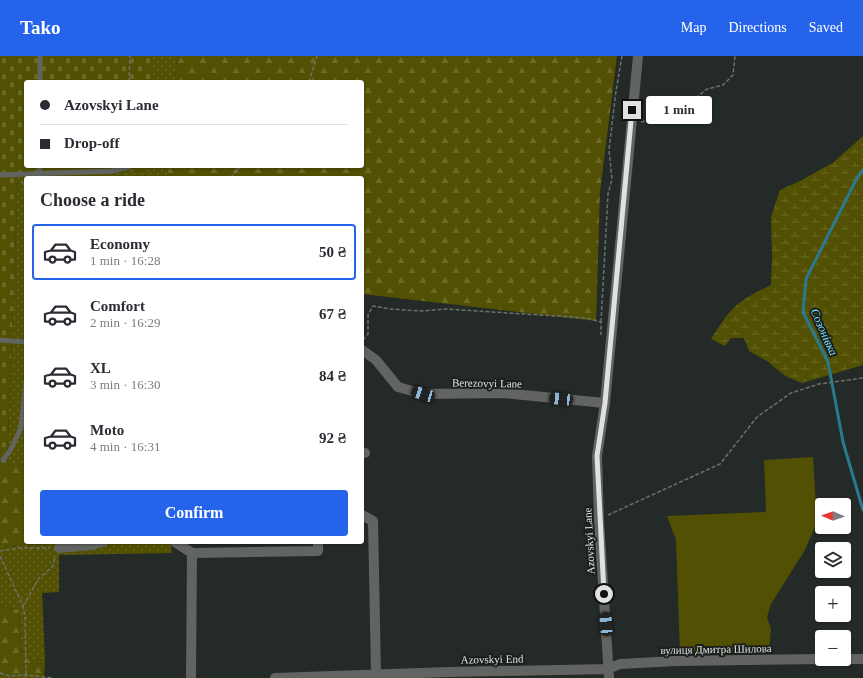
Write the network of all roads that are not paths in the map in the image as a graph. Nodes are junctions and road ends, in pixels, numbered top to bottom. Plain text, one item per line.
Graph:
1 (40, 56) edge
2 (638, 56) edge
3 (40, 80) edge
4 (125, 168) edge
5 (0, 175) edge
6 (39, 175) edge
7 (0, 340) edge
8 (24, 342) edge
9 (364, 351) edge
10 (24, 400) edge
11 (605, 403) junction
12 (3, 460) dead end
13 (364, 516) edge
14 (88, 544) edge
15 (178, 544) edge
16 (318, 546) edge
17 (59, 548) road end
18 (192, 553) junction
19 (815, 659) edge
20 (851, 659) edge
21 (863, 659) edge
22 (609, 673) edge
23 (376, 674) junction
24 (191, 678) edge
25 (275, 678) edge

1 - 3 lane
2 - 11 street, Azovskyi Lane
4 - 6 lane
5 - 6 lane
7 - 8 lane
9 - 11 street, Berezovyi Lane
10 - 12 lane
11 - 22 street, Azovskyi Lane
13 - 23 street
14 - 17 street
15 - 18 street
16 - 18 street
18 - 24 street
19 - 22 street, вулиця Дмитра Шилова
20 - 21 street
22 - 23 street, Azovskyi End
23 - 25 street, Azovskyi End

